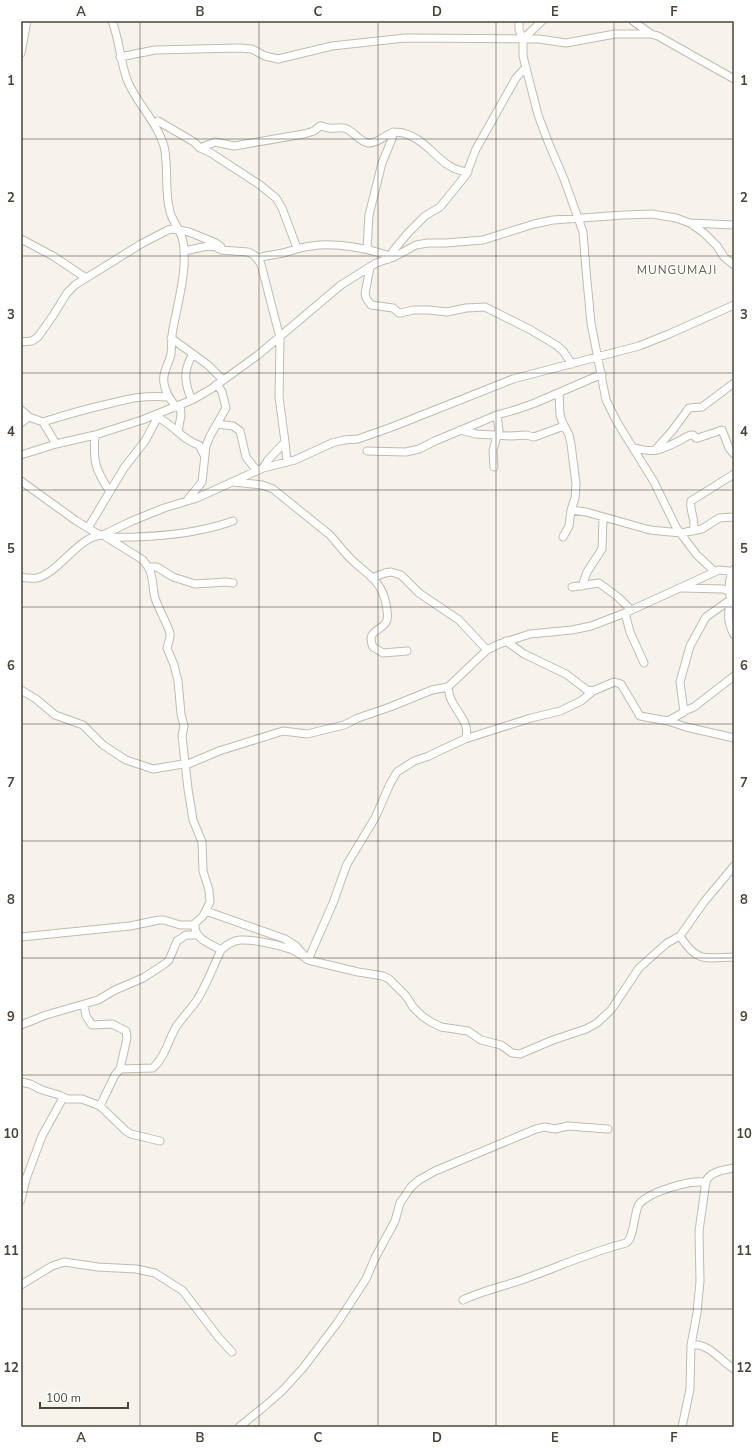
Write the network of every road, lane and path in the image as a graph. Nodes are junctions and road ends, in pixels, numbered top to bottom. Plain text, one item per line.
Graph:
1 (27, 21) edge
2 (112, 21) edge
3 (519, 21) edge
4 (542, 21) edge
5 (633, 21) edge
6 (651, 34) junction
7 (523, 39) junction
8 (21, 53) edge
9 (120, 57) junction
10 (526, 67) junction
11 (734, 80) edge
12 (158, 121) dead end
13 (393, 132) junction
14 (200, 148) junction
15 (468, 172) junction
16 (579, 219) junction
17 (690, 223) junction
18 (734, 225) edge
19 (179, 231) junction
20 (21, 239) edge
21 (297, 248) junction
22 (367, 249) junction
23 (221, 250) junction
24 (184, 252) junction
25 (257, 258) junction
26 (389, 258) junction
27 (734, 265) edge
28 (370, 267) junction
29 (86, 278) junction
30 (734, 305) edge
31 (171, 338) junction
32 (280, 338) junction
33 (21, 342) edge
34 (194, 354) junction
35 (598, 358) junction
36 (572, 364) junction
37 (602, 374) junction
38 (220, 382) junction
39 (734, 383) edge
40 (559, 393) junction
41 (169, 397) junction
42 (192, 400) junction
43 (178, 406) junction
44 (21, 410) edge
45 (158, 415) junction
46 (497, 415) junction
47 (29, 417) junction
48 (21, 422) edge
49 (43, 422) junction
50 (217, 424) junction
51 (564, 426) junction
52 (460, 430) junction
53 (178, 432) junction
54 (95, 435) junction
55 (498, 435) junction
56 (285, 442) junction
57 (56, 444) junction
58 (635, 448) junction
59 (368, 451) dead end
60 (654, 451) junction
61 (734, 454) edge
62 (21, 455) edge
63 (204, 455) junction
64 (287, 462) junction
65 (494, 467) dead end
66 (260, 470) junction
67 (734, 474) edge
68 (21, 481) edge
69 (234, 482) junction
70 (110, 492) junction
71 (188, 499) dead end
72 (571, 510) junction
73 (734, 517) edge
74 (604, 518) junction
75 (233, 520) dead end
76 (88, 528) junction
77 (693, 531) junction
78 (681, 533) junction
79 (104, 536) junction
80 (563, 537) dead end
81 (148, 567) junction
82 (715, 572) junction
83 (732, 572) edge
84 (21, 577) edge
85 (372, 578) junction
86 (233, 583) dead end
87 (582, 586) junction
88 (572, 588) dead end
89 (680, 588) junction
90 (731, 595) edge
91 (628, 611) junction
92 (734, 635) edge
93 (506, 641) junction
94 (487, 650) junction
95 (407, 651) dead end
96 (644, 663) dead end
97 (734, 676) edge
98 (448, 687) junction
99 (21, 690) edge
100 (592, 691) junction
101 (684, 711) junction
102 (668, 721) junction
103 (734, 738) edge
104 (465, 739) junction
105 (186, 765) junction
106 (734, 866) edge
107 (206, 911) junction
108 (193, 924) junction
109 (197, 935) junction
110 (680, 936) junction
111 (21, 937) edge
112 (221, 950) junction
113 (734, 957) edge
114 (308, 960) junction
115 (84, 1004) junction
116 (21, 1025) edge
117 (120, 1069) junction
118 (21, 1082) edge
119 (63, 1098) junction
120 (100, 1106) junction
121 (608, 1129) dead end
122 (160, 1141) dead end
123 (734, 1168) edge
124 (706, 1183) junction
125 (21, 1200) edge
126 (21, 1285) edge
127 (463, 1300) dead end
128 (691, 1345) junction
129 (232, 1352) dead end
130 (734, 1369) edge
131 (239, 1427) edge
132 (682, 1427) edge

1 - 8 street
2 - 9 street
3 - 7 street
4 - 7 street
5 - 6 street
6 - 7 street
6 - 11 street
7 - 9 street
7 - 10 street
9 - 19 street
10 - 15 street
10 - 16 street
12 - 14 street
13 - 14 street
13 - 15 street
13 - 22 street
14 - 21 street
15 - 26 street
16 - 17 street
16 - 26 street
16 - 35 street
17 - 18 street
17 - 27 street
19 - 23 street
19 - 24 street
19 - 29 street
20 - 29 street
21 - 22 street
21 - 25 street
22 - 26 street
23 - 24 street
23 - 25 street
24 - 31 street
25 - 32 street
26 - 28 street
28 - 32 street
28 - 36 street
29 - 33 street
30 - 35 street
31 - 34 street
31 - 41 street
32 - 38 street
32 - 56 street
34 - 38 street
34 - 42 street
35 - 36 street
35 - 37 street
36 - 64 street
37 - 40 street
37 - 58 street
38 - 42 street
38 - 50 street
39 - 60 street
40 - 46 street
40 - 51 street
41 - 43 street
41 - 49 street
42 - 43 street
43 - 45 street
43 - 53 street
44 - 47 street
45 - 53 street
45 - 54 street
45 - 70 street
46 - 52 street
46 - 55 street
47 - 48 street
47 - 49 street
49 - 57 street
50 - 63 street
50 - 66 street
51 - 55 street
51 - 72 street
52 - 55 street
52 - 59 street
53 - 63 street
54 - 57 street
54 - 70 street
55 - 65 street
56 - 64 street
56 - 66 street
57 - 62 street
58 - 60 street
58 - 78 street
60 - 61 street
63 - 71 street
64 - 66 street
66 - 69 street
67 - 77 street
68 - 76 street
69 - 79 street
69 - 85 street
70 - 76 street
72 - 74 street
72 - 80 street
73 - 77 street
74 - 78 street
74 - 87 street
75 - 79 street
76 - 79 street
77 - 78 street
78 - 82 street
79 - 81 street
79 - 84 street
81 - 86 street
81 - 105 street
82 - 83 street
82 - 89 street
83 - 90 street
85 - 94 street
85 - 95 street
87 - 88 street
87 - 91 street
89 - 90 street
89 - 91 street
90 - 92 street
90 - 101 street
91 - 93 street
91 - 96 street
93 - 94 street
93 - 100 street
94 - 98 street
97 - 101 street
98 - 104 street
98 - 105 street
99 - 105 street
100 - 102 street
100 - 104 street
101 - 102 street
102 - 103 street
104 - 114 street
105 - 107 street
106 - 110 street
107 - 108 street
107 - 114 street
108 - 109 street
108 - 111 street
109 - 112 street
109 - 115 street
110 - 113 street
110 - 114 street
112 - 114 street
112 - 117 street
115 - 116 street
115 - 117 street
117 - 120 street
118 - 119 street
119 - 120 street
119 - 125 street
120 - 122 street
121 - 131 street
123 - 124 street
124 - 127 street
124 - 128 street
126 - 129 street
128 - 130 street
128 - 132 street

